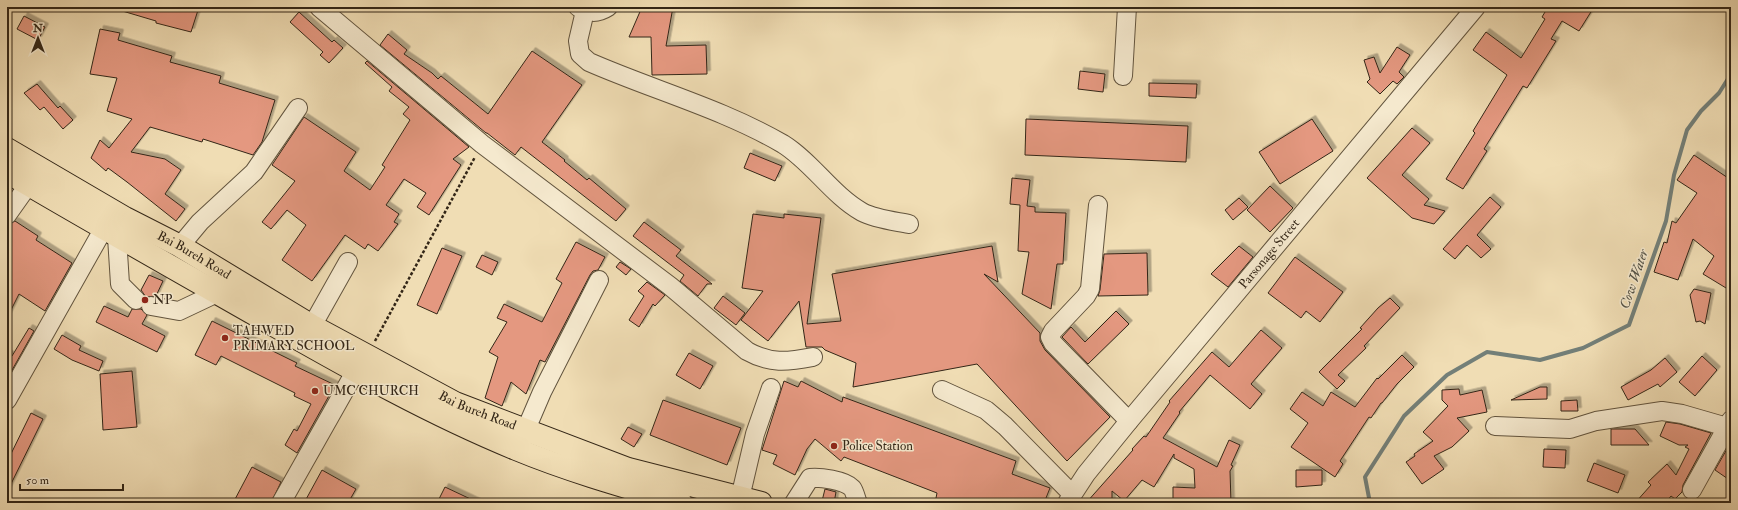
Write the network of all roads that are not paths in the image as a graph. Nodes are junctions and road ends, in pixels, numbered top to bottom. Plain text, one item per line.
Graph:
1 (319, 7) edge
2 (608, 7) edge
3 (1127, 7) edge
4 (1476, 7) edge
5 (582, 9) edge
6 (1124, 76) dead end
7 (298, 108) dead end
8 (7, 149) edge
9 (8, 174) edge
10 (29, 184) junction
11 (1098, 205) dead end
12 (7, 215) edge
13 (909, 224) dead end
14 (110, 232) junction
15 (180, 246) junction
16 (348, 262) dead end
17 (599, 280) dead end
18 (217, 293) junction
19 (312, 326) junction
20 (813, 357) dead end
21 (361, 364) junction
22 (771, 388) dead end
23 (942, 390) dead end
24 (7, 400) edge
25 (1129, 421) junction
26 (1729, 424) edge
27 (1495, 426) dead end
28 (521, 440) junction
29 (1692, 490) dead end
30 (1069, 499) edge
31 (750, 500) edge
32 (281, 503) edge
33 (681, 503) edge
34 (794, 503) edge
35 (858, 503) edge

1 - 20 street
2 - 5 street
3 - 6 street
4 - 25 street, Parsonage Street
5 - 13 street
7 - 15 street
8 - 15 highway, Bai Bureh Road
9 - 10 highway
10 - 12 street
10 - 14 highway
11 - 25 street
14 - 18 highway
14 - 18 street
14 - 24 street
15 - 19 highway, Bai Bureh Road
16 - 19 street
17 - 28 street
18 - 21 highway
19 - 21 highway, Bai Bureh Road
21 - 28 highway, Bai Bureh Road
21 - 32 street
22 - 31 street
23 - 30 street
25 - 30 street, Parsonage Street
26 - 27 street
26 - 29 street
28 - 31 highway, Bai Bureh Road
28 - 33 highway
34 - 35 street

